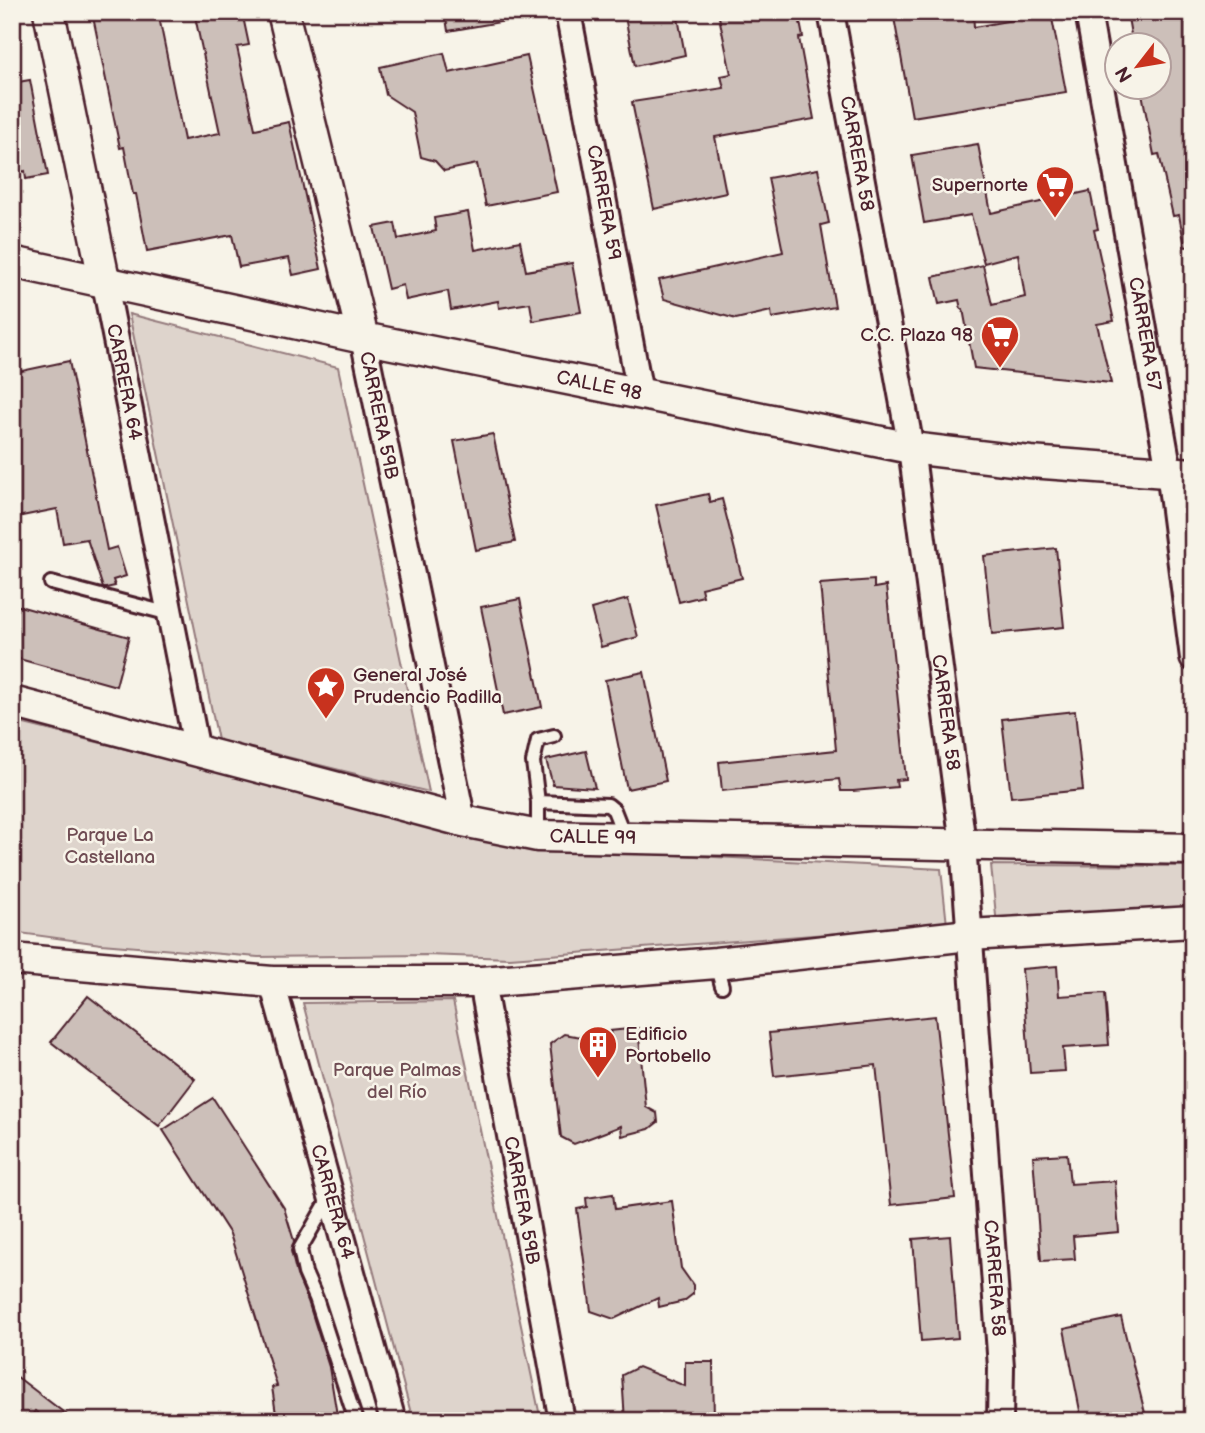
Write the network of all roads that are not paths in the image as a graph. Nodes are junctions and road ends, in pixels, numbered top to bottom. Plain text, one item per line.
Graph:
1 (48, 12) edge
2 (284, 12) edge
3 (568, 12) edge
4 (831, 12) edge
5 (1088, 12) edge
6 (12, 262) edge
7 (105, 284) junction
8 (363, 338) junction
9 (640, 393) junction
10 (911, 448) junction
11 (1181, 472) edge
12 (51, 583) dead end
13 (170, 614) junction
14 (1193, 658) edge
15 (12, 702) edge
16 (554, 736) dead end
17 (197, 751) junction
18 (538, 802) junction
19 (463, 821) junction
20 (538, 836) junction
21 (625, 838) junction
22 (963, 844) junction
23 (1193, 849) edge
24 (1193, 922) edge
25 (969, 935) junction
26 (12, 959) edge
27 (272, 982) junction
28 (482, 982) junction
29 (331, 1195) junction
30 (356, 1421) edge
31 (393, 1421) edge
32 (562, 1421) edge
33 (1000, 1421) edge

1 - 7 street, CARRERA 64
2 - 8 street, CARRERA 59B
3 - 9 street, CARRERA 59
4 - 10 street, CARRERA 58
5 - 11 street, CARRERA 57
6 - 7 street, CALLE 98
7 - 8 street, CALLE 98
7 - 13 street, CARRERA 64
8 - 9 street, CALLE 98
8 - 19 street, CARRERA 59B
9 - 10 street, CALLE 98
10 - 11 street, CALLE 98
10 - 22 street, CARRERA 58
11 - 14 street, CARRERA 57
12 - 13 lane
13 - 17 street, CARRERA 64
15 - 17 street, CALLE 99
16 - 18 lane
17 - 19 street, CALLE 99
18 - 20 lane
18 - 21 lane
19 - 20 street, CALLE 99
20 - 21 street, CALLE 99
21 - 22 street, CALLE 99
22 - 23 street, CALLE 99
22 - 25 street, CARRERA 58
24 - 25 street
25 - 28 street
25 - 33 street, CARRERA 58
26 - 27 street
27 - 28 street
27 - 29 street, CARRERA 64
28 - 32 street, CARRERA 59B
29 - 30 lane
29 - 31 street, CARRERA 64

